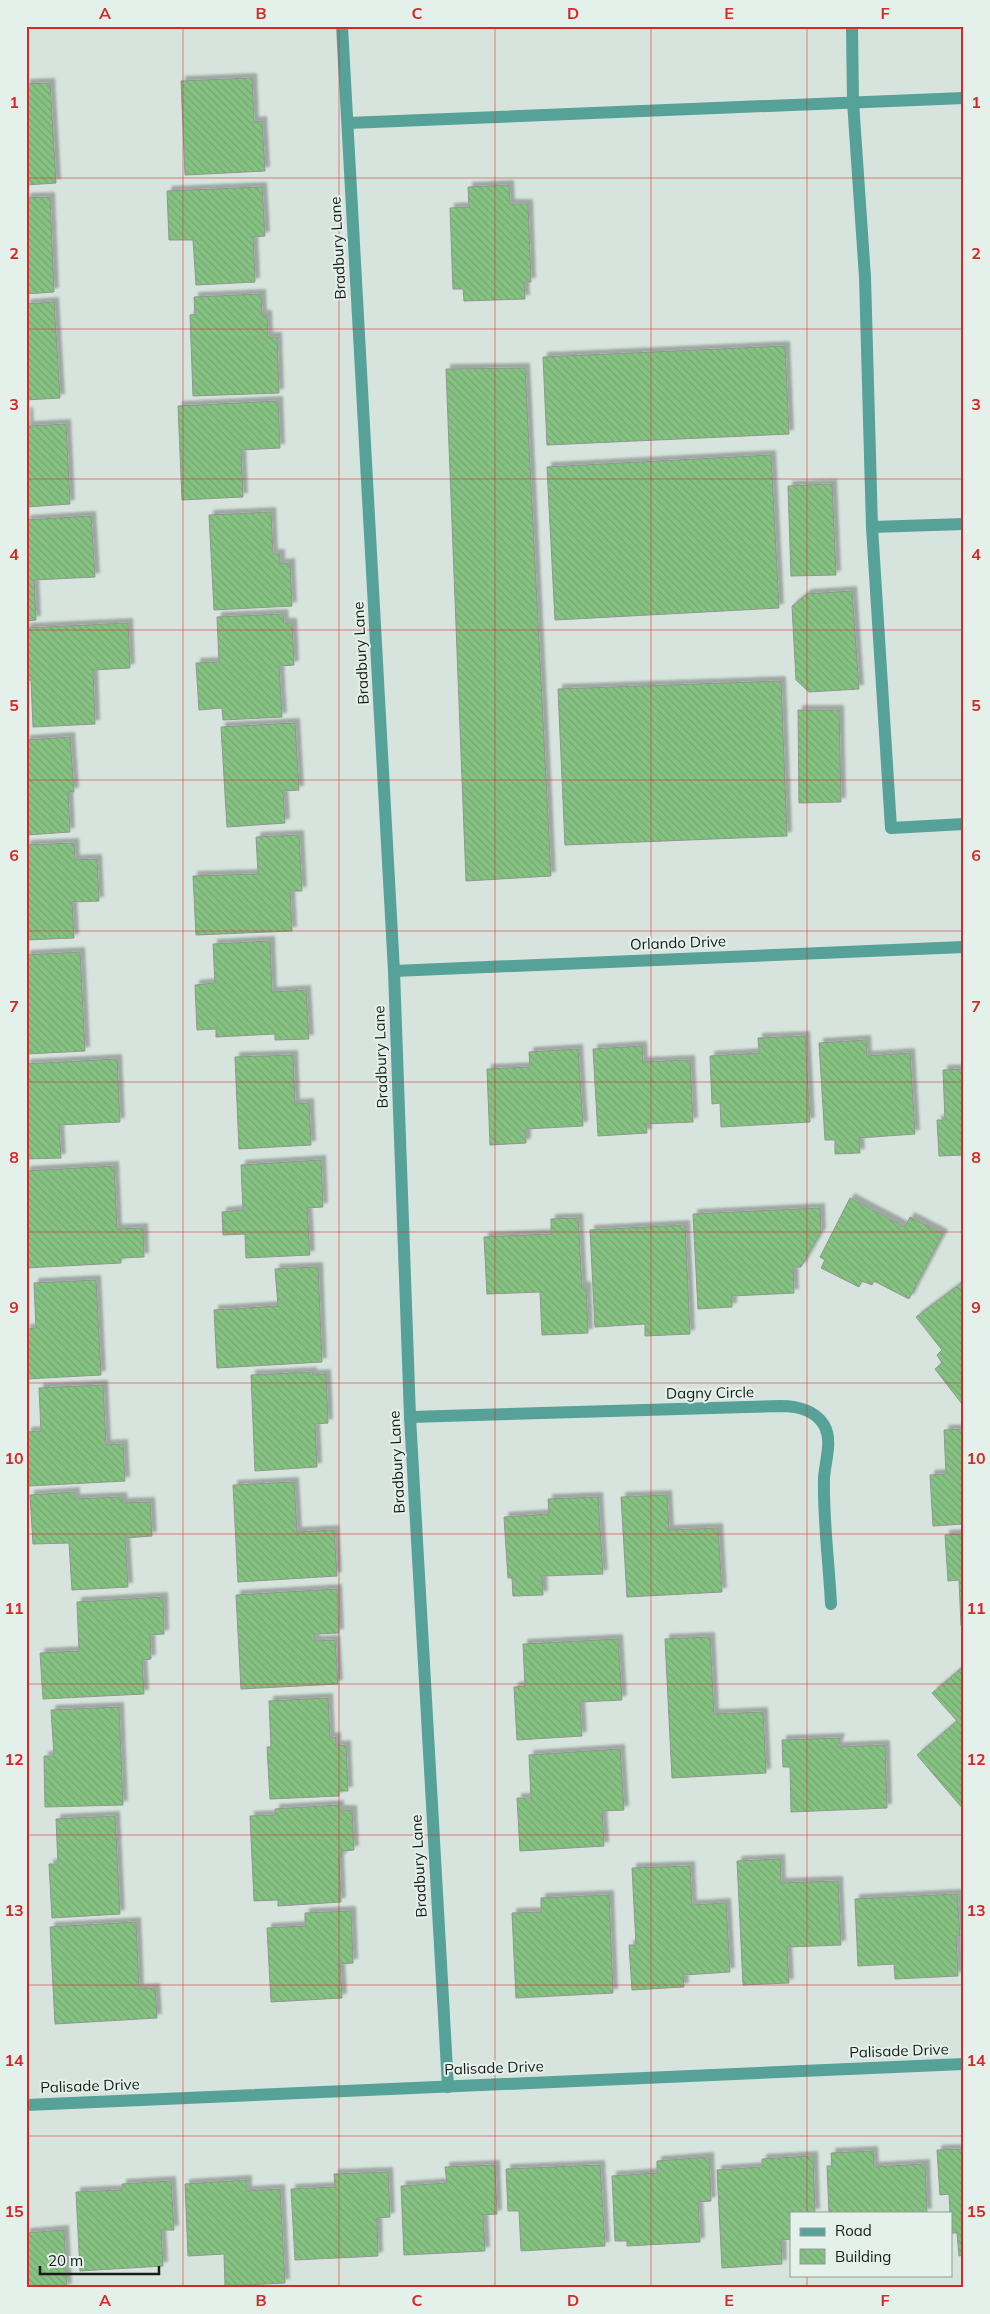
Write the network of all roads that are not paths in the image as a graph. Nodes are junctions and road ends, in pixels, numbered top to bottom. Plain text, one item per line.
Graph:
1 (342, 26) edge
2 (852, 26) edge
3 (964, 98) edge
4 (853, 102) junction
5 (348, 123) junction
6 (964, 524) edge
7 (872, 527) junction
8 (964, 824) edge
9 (964, 947) edge
10 (394, 971) junction
11 (410, 1417) junction
12 (831, 1604) dead end
13 (964, 2064) edge
14 (448, 2087) junction
15 (26, 2105) edge

1 - 5 street, Bradbury Lane
2 - 4 street
3 - 4 street
4 - 5 street
4 - 7 street
5 - 10 street, Bradbury Lane
6 - 7 street
7 - 8 street
9 - 10 street, Orlando Drive
10 - 11 street, Bradbury Lane
11 - 12 street, Dagny Circle
11 - 14 street, Bradbury Lane
13 - 14 street, Palisade Drive
14 - 15 street, Palisade Drive

